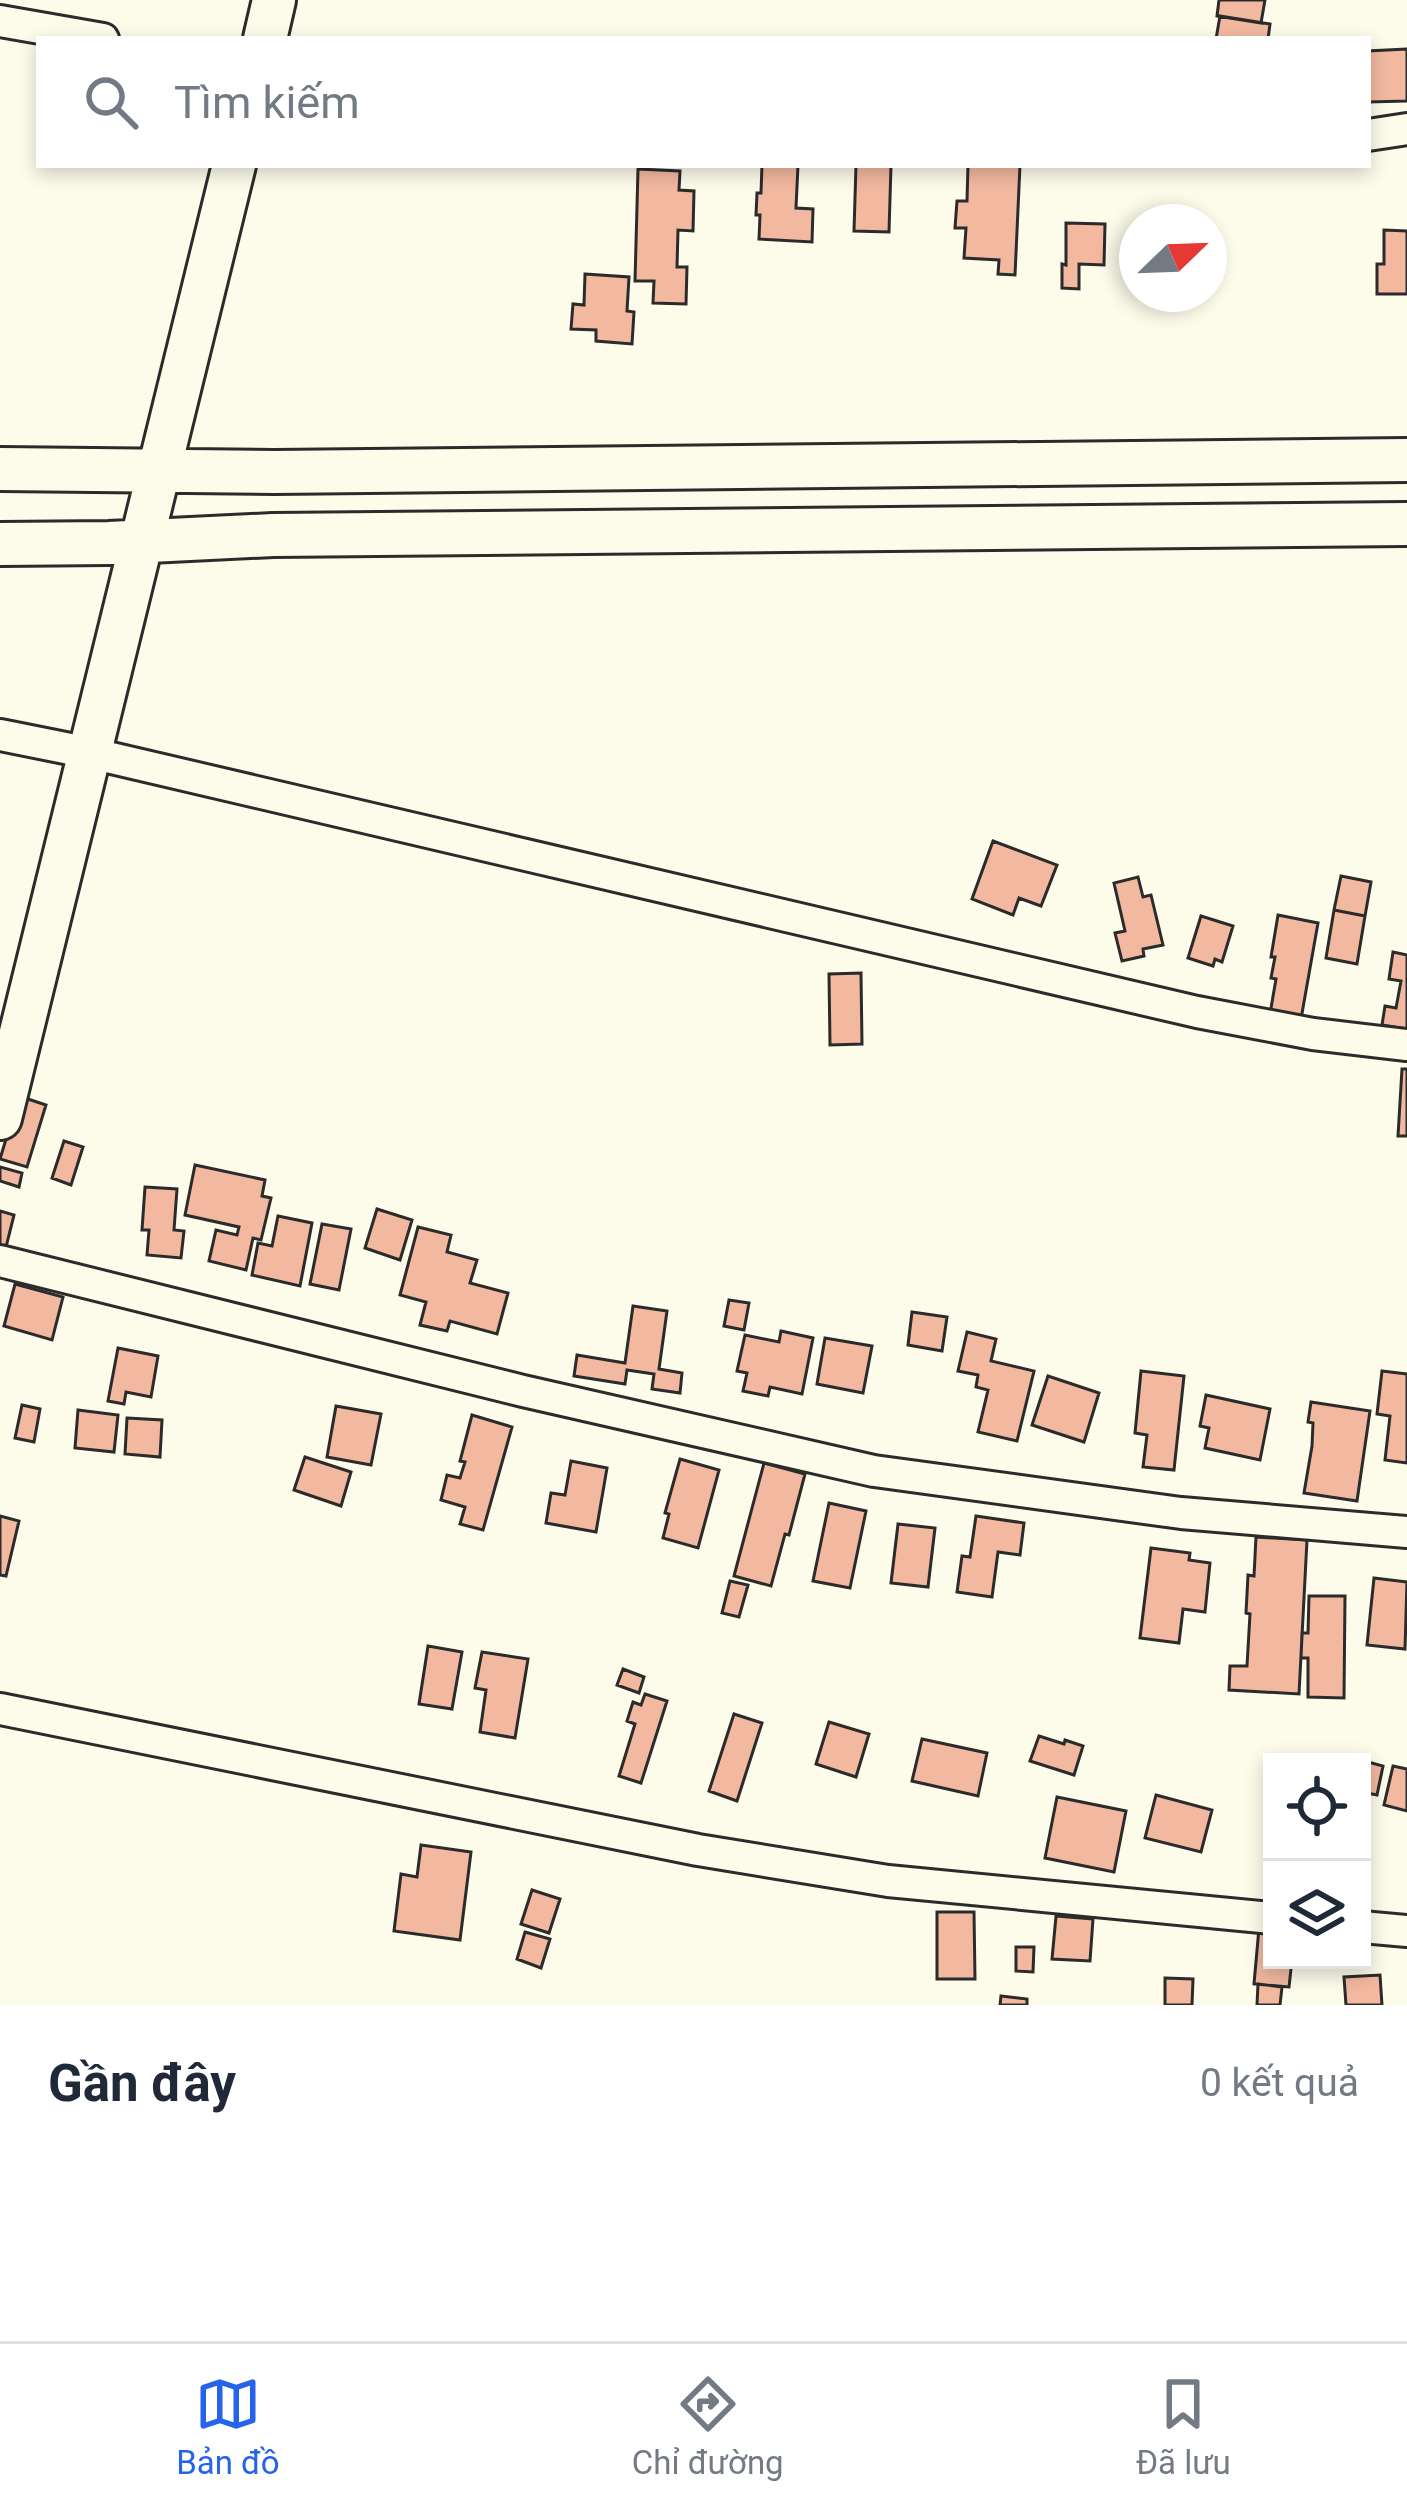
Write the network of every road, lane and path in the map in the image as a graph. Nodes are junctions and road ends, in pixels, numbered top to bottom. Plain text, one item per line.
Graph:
1 (274, 0) edge
2 (0, 21) edge
3 (86, 36) edge
4 (266, 36) edge
5 (1407, 129) edge
6 (1371, 135) edge
7 (233, 168) edge
8 (1407, 460) edge
9 (0, 469) edge
10 (161, 469) junction
11 (1407, 524) edge
12 (143, 542) junction
13 (0, 544) edge
14 (0, 735) edge
15 (90, 753) junction
16 (1407, 1046) edge
17 (0, 1118) edge
18 (0, 1261) edge
19 (1407, 1532) edge
20 (0, 1708) edge
21 (1263, 1917) edge
22 (1371, 1928) edge
23 (1407, 1931) edge

1 - 4 main road
2 - 3 street
5 - 6 street
7 - 10 main road
8 - 10 main road
9 - 10 main road
10 - 12 main road
11 - 12 main road
12 - 13 main road
12 - 15 main road
14 - 15 street
15 - 16 street
15 - 17 main road
18 - 19 street
20 - 21 street
22 - 23 street

